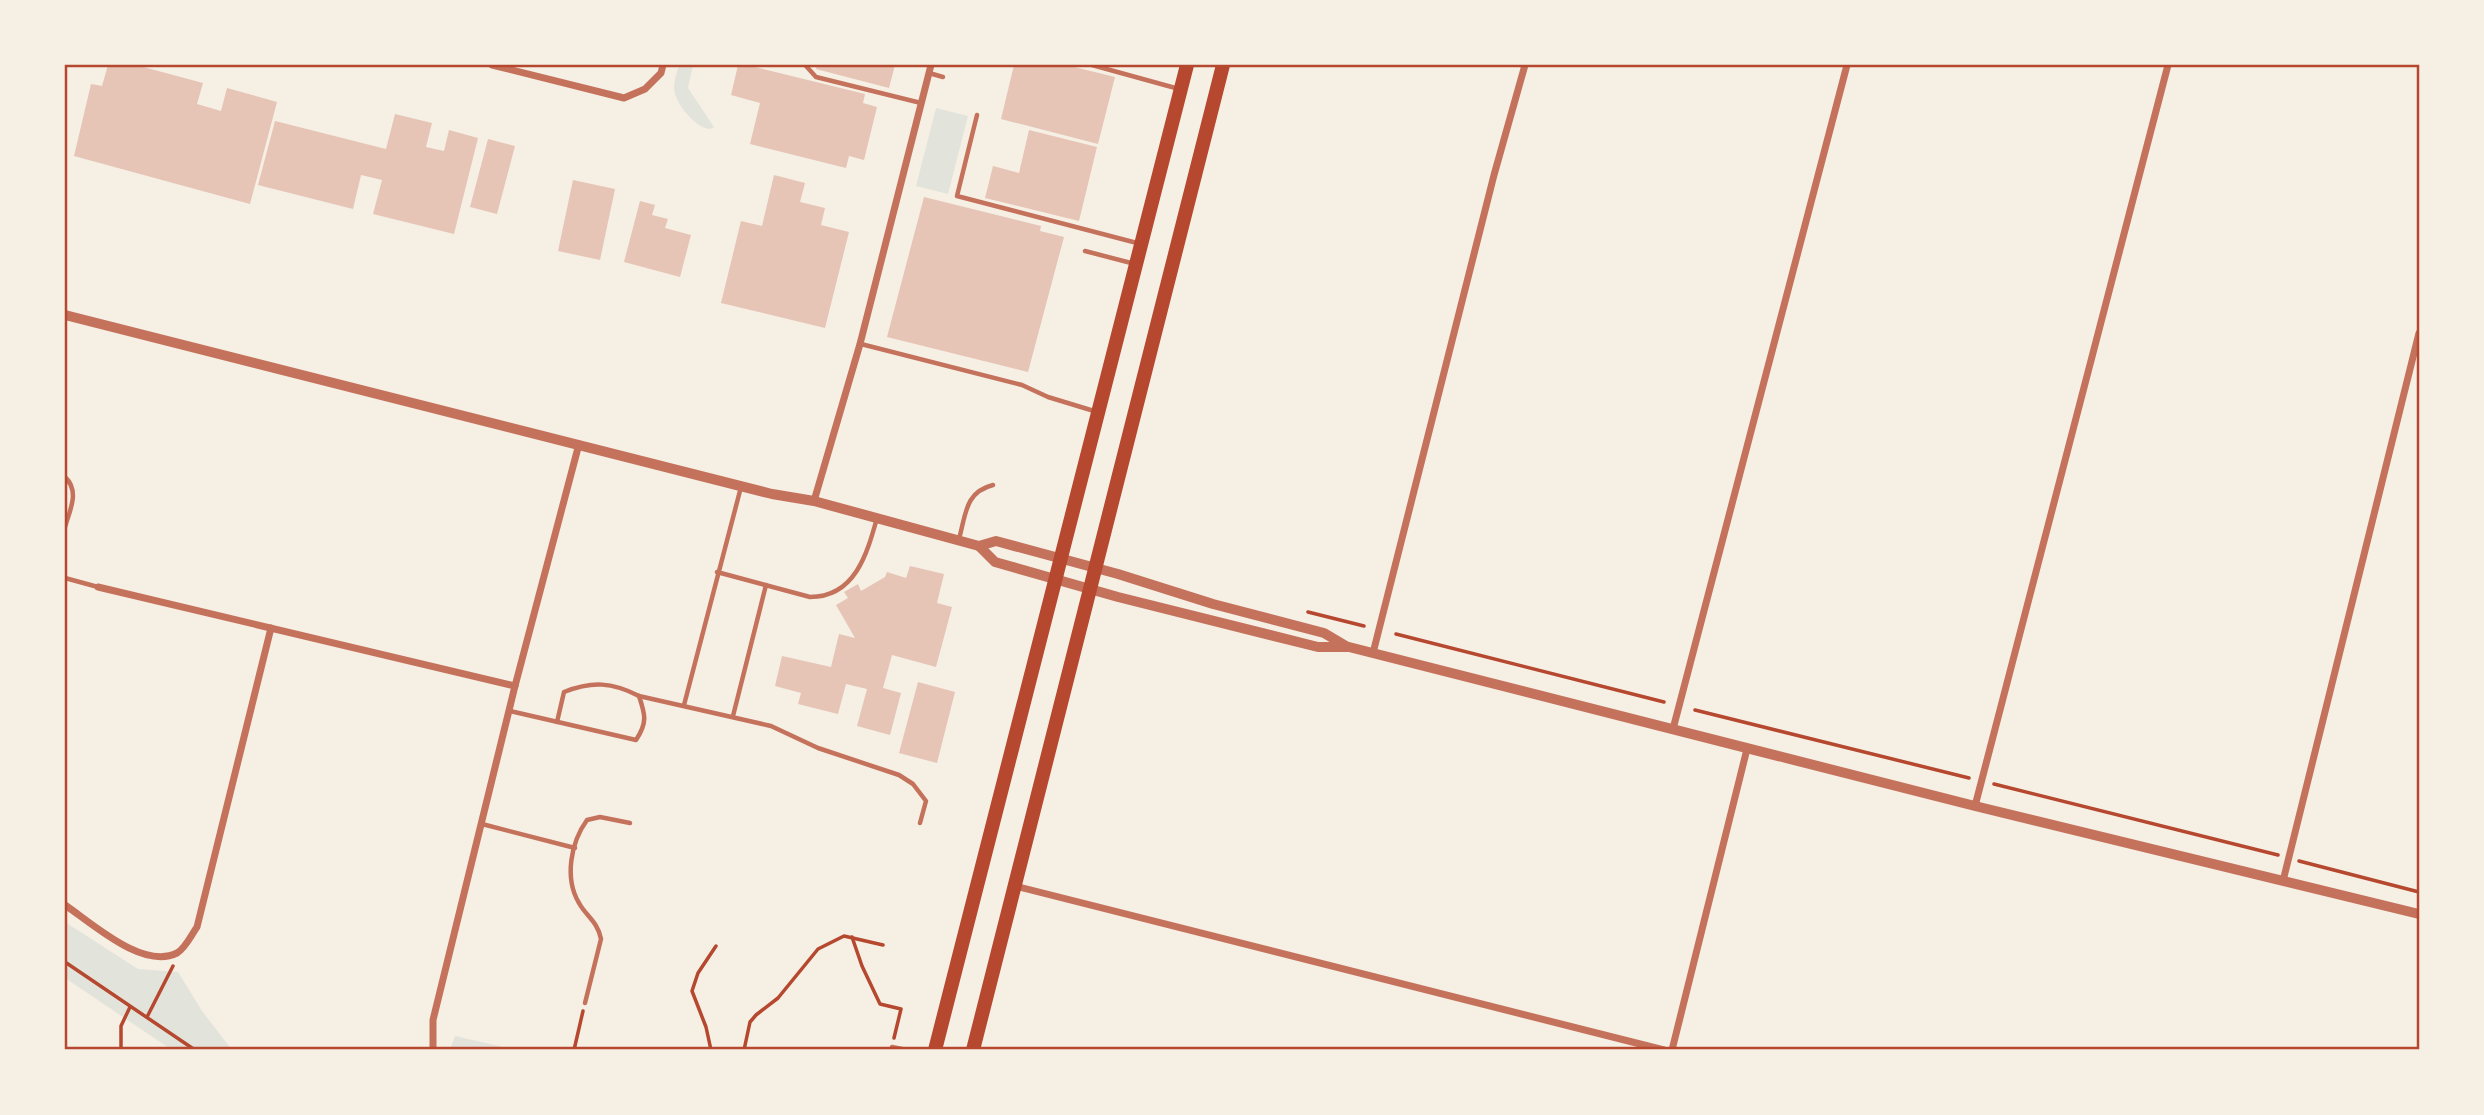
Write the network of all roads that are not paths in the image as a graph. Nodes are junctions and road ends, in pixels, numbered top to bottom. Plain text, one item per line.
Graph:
1 (492, 65) edge
2 (663, 65) edge
3 (1092, 65) edge
4 (1186, 65) edge
5 (1223, 65) edge
6 (1525, 65) edge
7 (1847, 65) edge
8 (2168, 65) edge
9 (806, 66) edge
10 (930, 69) edge
11 (943, 77) dead end
12 (1180, 89) junction
13 (921, 103) junction
14 (977, 115) dead end
15 (1142, 245) junction
16 (1085, 251) dead end
17 (1136, 265) junction
18 (65, 315) edge
19 (2419, 333) edge
20 (860, 344) junction
21 (1098, 412) junction
22 (579, 444) junction
23 (65, 477) edge
24 (993, 485) dead end
25 (741, 487) junction
26 (814, 501) junction
27 (877, 517) junction
28 (65, 527) edge
29 (959, 540) junction
30 (979, 546) junction
31 (1061, 558) junction
32 (1095, 568) junction
33 (717, 572) junction
34 (65, 578) edge
35 (1056, 580) junction
36 (766, 585) junction
37 (99, 587) joint
38 (1089, 589) junction
39 (271, 628) junction
40 (1349, 647) junction
41 (1373, 653) junction
42 (515, 686) junction
43 (639, 696) junction
44 (684, 705) junction
45 (510, 711) junction
46 (733, 716) junction
47 (557, 722) junction
48 (1673, 729) junction
49 (1748, 749) junction
50 (1975, 806) junction
51 (631, 823) dead end
52 (920, 823) dead end
53 (482, 824) junction
54 (575, 848) junction
55 (2283, 881) junction
56 (1014, 886) junction
57 (65, 905) edge
58 (2419, 915) edge
59 (585, 1003) road end
60 (892, 1047) road end
61 (433, 1050) edge
62 (907, 1050) edge
63 (935, 1050) edge
64 (972, 1050) edge
65 (1664, 1050) edge
66 (1672, 1050) edge

1 - 2 street
3 - 12 lane
4 - 12 main road
5 - 32 main road
6 - 41 street
7 - 48 street
8 - 50 street
9 - 13 lane
10 - 11 lane
10 - 13 street
12 - 15 main road
13 - 20 street
14 - 15 lane
15 - 17 main road
16 - 17 lane
17 - 21 main road
18 - 22 street
19 - 55 street
20 - 21 lane
20 - 26 street
21 - 31 main road
22 - 25 street
22 - 42 street
23 - 28 lane
24 - 29 lane
25 - 26 street
25 - 33 lane
26 - 27 street
27 - 29 street
27 - 36 lane
29 - 30 street
30 - 31 street
30 - 35 street
31 - 32 street
31 - 35 main road
32 - 38 main road
32 - 40 street
33 - 36 lane
33 - 44 lane
34 - 37 lane
35 - 38 street
35 - 63 main road
36 - 46 lane
37 - 39 street
38 - 40 street
38 - 56 main road
39 - 42 street
39 - 57 street
40 - 41 street
41 - 48 street
42 - 45 street
43 - 44 lane
43 - 47 lane
43 - 47 lane
44 - 46 lane
45 - 47 lane
45 - 53 street
46 - 52 lane
48 - 49 street
49 - 50 street
49 - 66 street
50 - 55 street
51 - 54 lane
53 - 54 lane
53 - 61 street
54 - 59 lane
55 - 58 street
56 - 64 main road
56 - 65 street
60 - 62 lane

